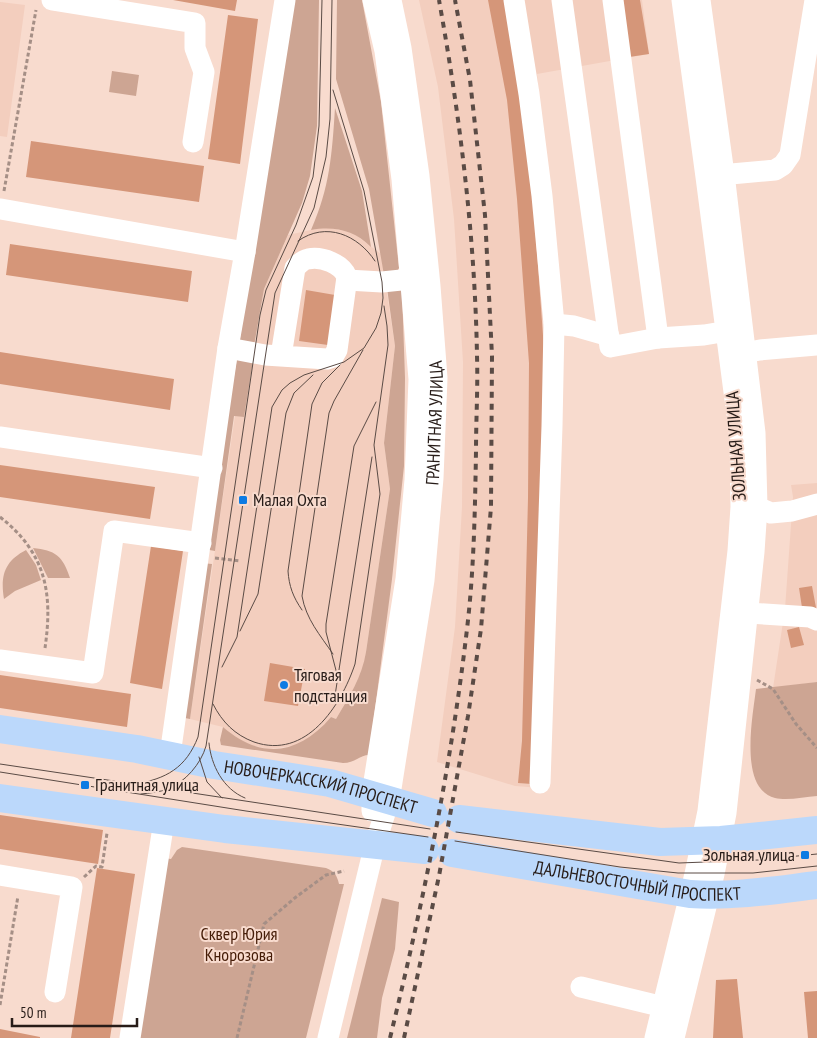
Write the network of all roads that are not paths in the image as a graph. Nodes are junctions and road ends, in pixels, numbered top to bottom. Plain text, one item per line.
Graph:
1 (284, 0) edge
2 (373, 0) edge
3 (390, 0) edge
4 (514, 0) edge
5 (562, 0) edge
6 (613, 0) edge
7 (682, 0) edge
8 (700, 0) edge
9 (816, 0) edge
10 (44, 5) edge
11 (193, 142) dead end
12 (715, 175) junction
13 (0, 210) edge
14 (245, 252) junction
15 (411, 279) junction
16 (347, 280) junction
17 (554, 324) junction
18 (734, 330) junction
19 (609, 336) junction
20 (658, 338) junction
21 (817, 345) edge
22 (228, 348) junction
23 (737, 354) junction
24 (281, 356) junction
25 (0, 436) edge
26 (212, 468) junction
27 (817, 503) edge
28 (749, 507) junction
29 (205, 550) junction
30 (739, 612) junction
31 (814, 618) edge
32 (0, 660) edge
33 (0, 729) edge
34 (170, 755) junction
35 (540, 783) dead end
36 (380, 797) junction
37 (0, 798) edge
38 (433, 813) dead end
39 (462, 819) dead end
40 (164, 821) junction
41 (817, 830) edge
42 (712, 840) junction
43 (375, 844) junction
44 (425, 850) dead end
45 (455, 854) dead end
46 (10, 877) edge
47 (817, 885) edge
48 (699, 894) junction
49 (581, 987) dead end
50 (55, 992) dead end
51 (672, 1008) junction
52 (130, 1038) edge
53 (328, 1038) edge
54 (656, 1038) edge
55 (674, 1038) edge

1 - 14 street
2 - 15 street, ГРАНИТНАЯ УЛИЦА
3 - 36 street, ГРАНИТНАЯ УЛИЦА
4 - 17 street
5 - 19 street
6 - 20 street
7 - 12 street, ЗОЛЬНАЯ УЛИЦА
8 - 12 street, ЗОЛЬНАЯ УЛИЦА
9 - 12 street
10 - 11 street
12 - 18 street, ЗОЛЬНАЯ УЛИЦА
13 - 14 street
14 - 22 street
15 - 16 street
15 - 36 street, ГРАНИТНАЯ УЛИЦА
16 - 24 street
16 - 24 street
17 - 19 street
17 - 35 street
18 - 20 street
18 - 23 street, ЗОЛЬНАЯ УЛИЦА
19 - 20 street
21 - 23 street
22 - 24 street
22 - 26 street
23 - 28 street, ЗОЛЬНАЯ УЛИЦА
25 - 26 street
26 - 29 street
27 - 28 street
28 - 30 street, ЗОЛЬНАЯ УЛИЦА
29 - 32 street
29 - 34 street
30 - 31 street
30 - 42 street, ЗОЛЬНАЯ УЛИЦА
33 - 34 main road, НОВОЧЕРКАССКИЙ ПРОСПЕКТ
34 - 36 main road, НОВОЧЕРКАССКИЙ ПРОСПЕКТ
36 - 38 main road, НОВОЧЕРКАССКИЙ ПРОСПЕКТ
36 - 43 street, ГРАНИТНАЯ УЛИЦА
37 - 40 main road
39 - 42 main road
40 - 43 main road
40 - 52 street
41 - 42 main road
42 - 48 street, ЗОЛЬНАЯ УЛИЦА
43 - 44 main road
43 - 53 street, ГРАНИТНАЯ УЛИЦА
45 - 48 main road, ДАЛЬНЕВОСТОЧНЫЙ ПРОСПЕКТ
46 - 50 street
47 - 48 main road, ДАЛЬНЕВОСТОЧНЫЙ ПРОСПЕКТ
48 - 51 street, ЗОЛЬНАЯ УЛИЦА
49 - 51 street
51 - 54 street, ЗОЛЬНАЯ УЛИЦА
51 - 55 street, ЗОЛЬНАЯ УЛИЦА

